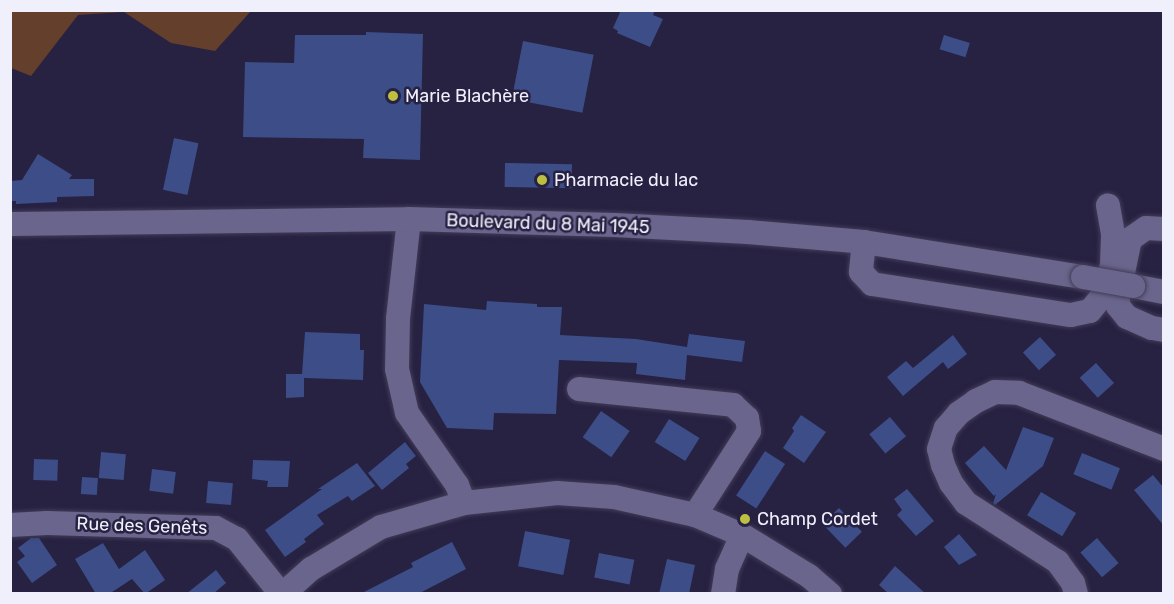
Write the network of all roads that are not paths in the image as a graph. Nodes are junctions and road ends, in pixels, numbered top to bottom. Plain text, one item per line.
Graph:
1 (1108, 205) dead end
2 (409, 219) junction
3 (10, 224) edge
4 (1164, 229) edge
5 (864, 242) junction
6 (1133, 286) junction
7 (1164, 286) edge
8 (1164, 292) edge
9 (1164, 330) edge
10 (579, 389) dead end
11 (1164, 449) edge
12 (464, 503) junction
13 (695, 515) junction
14 (10, 525) edge
15 (742, 535) junction
16 (282, 594) edge
17 (723, 594) edge
18 (830, 594) edge
19 (1076, 594) edge

1 - 5 street
2 - 3 street, Boulevard du 8 Mai 1945
2 - 5 street, Boulevard du 8 Mai 1945
2 - 12 street
4 - 9 street
5 - 6 street, Boulevard du 8 Mai 1945, bridge
6 - 7 street
6 - 8 street
10 - 13 street
11 - 19 street
12 - 13 street
12 - 16 street
13 - 15 street
14 - 16 street, Rue des Genêts
15 - 17 street
15 - 18 street

